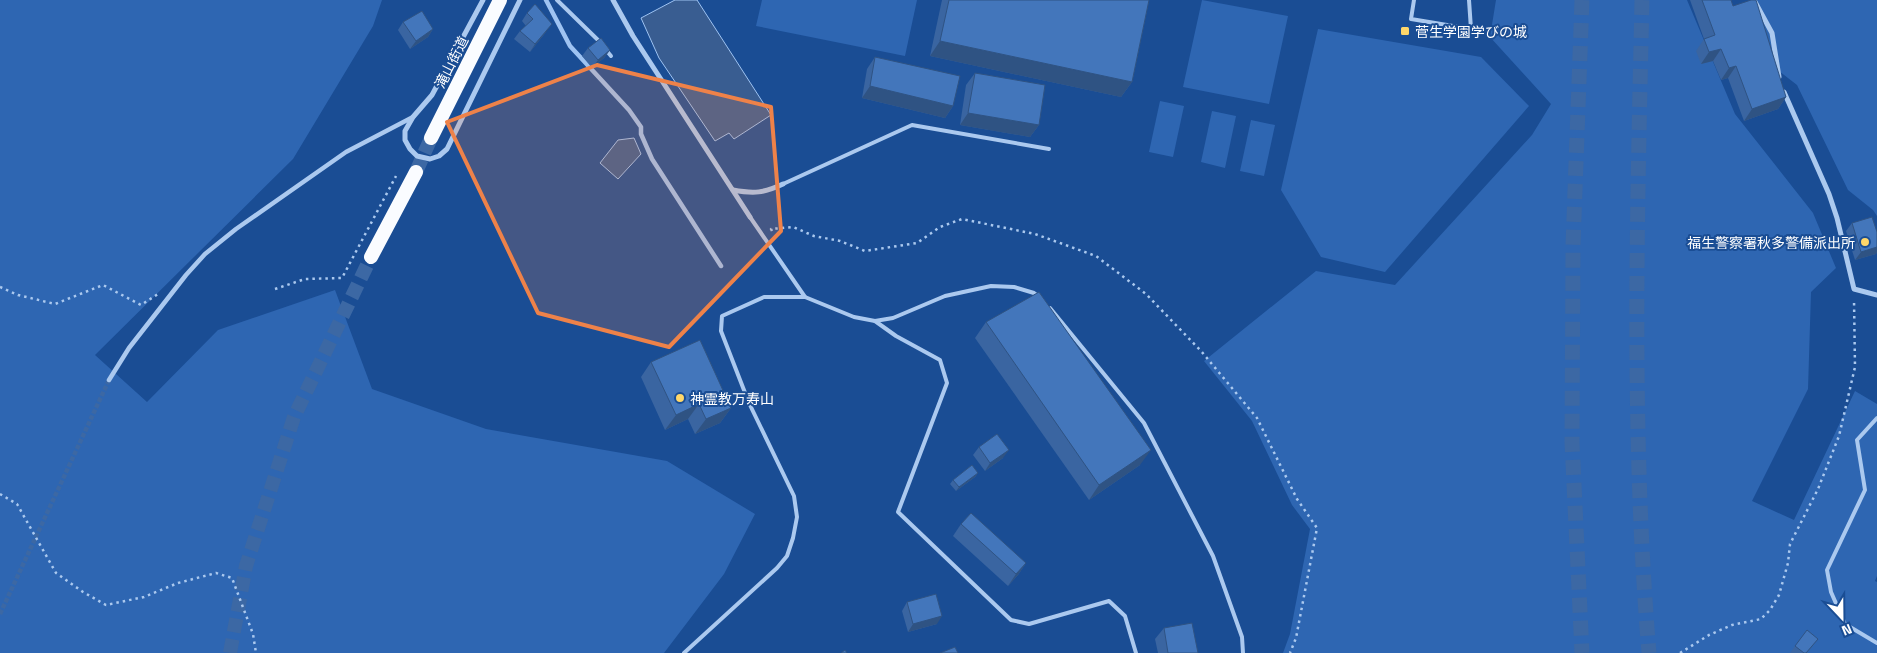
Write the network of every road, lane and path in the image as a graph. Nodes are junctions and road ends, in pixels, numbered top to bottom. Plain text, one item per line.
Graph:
1 (483, 0) edge
2 (500, 0) edge
3 (520, 0) edge
4 (557, 0) edge
5 (613, 0) edge
6 (1414, 0) edge
7 (1469, 0) edge
8 (1754, 0) edge
9 (612, 56) edge
10 (413, 117) junction
11 (431, 138) tunnel mouth
12 (1049, 149) dead end
13 (416, 172) tunnel mouth
14 (397, 175) dead end
15 (783, 184) joint
16 (733, 190) junction
17 (750, 217) joint
18 (770, 229) dead end
19 (371, 257) tunnel mouth
20 (0, 286) edge
21 (276, 289) dead end
22 (1854, 289) junction
23 (1877, 295) edge
24 (806, 297) junction
25 (1040, 299) edge
26 (1046, 304) edge
27 (142, 305) dead end
28 (875, 320) junction
29 (109, 380) tunnel mouth
30 (1877, 418) edge
31 (0, 494) edge
32 (1877, 643) edge
33 (256, 653) edge
34 (684, 653) edge
35 (1136, 653) edge
36 (1243, 653) edge
37 (1290, 653) edge
38 (1680, 653) edge

1 - 10 street
2 - 11 highway, 滝山街道
3 - 10 street
4 - 9 lane
5 - 16 street
6 - 7 lane
8 - 22 street
10 - 29 street
12 - 15 lane
13 - 19 highway
14 - 21 path
15 - 16 street
16 - 17 street
17 - 24 lane
18 - 37 path
20 - 27 path
22 - 23 street
22 - 38 path
24 - 28 lane
24 - 34 lane
25 - 28 lane
26 - 36 lane
28 - 35 lane
30 - 32 lane
31 - 33 path

